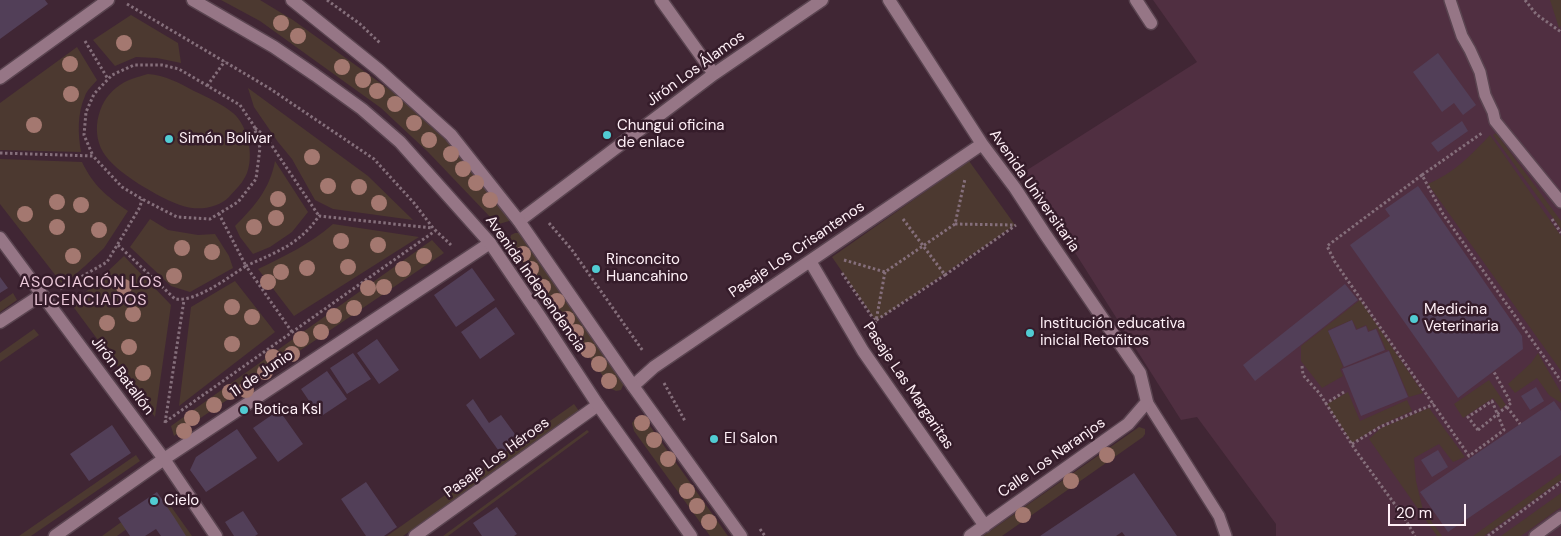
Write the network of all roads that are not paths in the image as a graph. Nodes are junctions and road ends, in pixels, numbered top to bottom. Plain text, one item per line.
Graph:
1 (108, 0) edge
2 (193, 0) edge
3 (292, 0) edge
4 (661, 0) edge
5 (822, 0) edge
6 (889, 0) edge
7 (1136, 0) edge
8 (1450, 0) edge
9 (1151, 23) dead end
10 (714, 74) junction
11 (0, 78) edge
12 (982, 144) junction
13 (1561, 202) edge
14 (519, 222) junction
15 (0, 238) edge
16 (490, 243) junction
17 (810, 261) junction
18 (41, 295) junction
19 (0, 322) edge
20 (633, 386) junction
21 (1147, 402) junction
22 (598, 406) junction
23 (164, 459) junction
24 (1561, 517) edge
25 (984, 526) junction
26 (55, 536) edge
27 (216, 536) edge
28 (415, 536) edge
29 (691, 536) edge
30 (741, 536) edge
31 (970, 536) edge
32 (1226, 536) edge
33 (1535, 536) edge

1 - 11 street
2 - 16 street, Avenida Independencia
3 - 14 street, Avenida Independencia
4 - 10 street
5 - 10 street, Jirón Los Álamos
6 - 12 street, Avenida Universitaria
7 - 9 street
8 - 13 lane
10 - 14 street, Jirón Los Álamos
12 - 17 street, Pasaje Los Crisantenos
12 - 21 street, Avenida Universitaria
14 - 20 street, Avenida Independencia
15 - 18 street, Jirón Batallón
16 - 22 street, Avenida Independencia
16 - 23 street, 11 de Junio
17 - 20 street, Pasaje Los Crisantenos
17 - 25 street, Pasaje Las Margaritas
18 - 19 street
18 - 23 street, Jirón Batallón
20 - 30 street, Avenida Independencia
21 - 25 street, Calle Los Naranjos
21 - 32 lane
22 - 28 street, Pasaje Los Héroes
22 - 29 street, Avenida Independencia
23 - 26 street, 11 de Junio
23 - 27 street, Jirón Batallón
24 - 33 lane
25 - 31 street, Calle Los Naranjos

